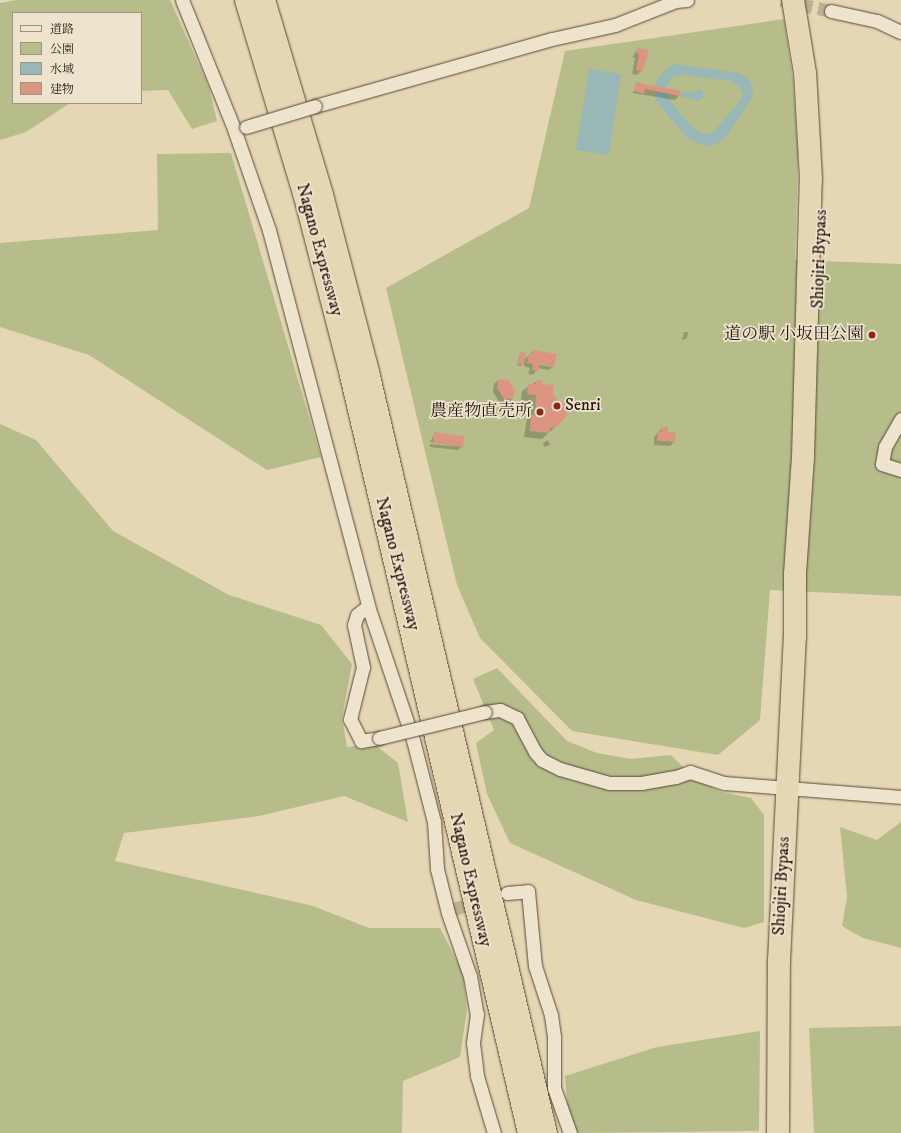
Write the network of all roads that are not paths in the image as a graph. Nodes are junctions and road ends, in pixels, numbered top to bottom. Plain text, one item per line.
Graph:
1 (182, 0) edge
2 (246, 0) edge
3 (264, 0) edge
4 (687, 0) edge
5 (793, 0) edge
6 (807, 0) edge
7 (831, 11) tunnel mouth
8 (901, 32) edge
9 (240, 128) junction
10 (901, 419) edge
11 (901, 470) edge
12 (368, 606) junction
13 (795, 638) junction
14 (787, 788) junction
15 (901, 797) edge
16 (507, 893) dead end
17 (494, 1133) edge
18 (529, 1133) edge
19 (546, 1133) edge
20 (570, 1133) edge
21 (778, 1133) edge

1 - 9 street
2 - 18 highway, Nagano Expressway
3 - 19 highway, Nagano Expressway
4 - 9 street, bridge
5 - 13 highway, Shiojiri Bypass
6 - 13 highway, Shiojiri Bypass
7 - 8 street
9 - 12 street
10 - 11 street
12 - 14 street, bridge
12 - 17 street
13 - 14 highway, Shiojiri Bypass
14 - 15 street
14 - 21 highway, Shiojiri Bypass
16 - 20 street

